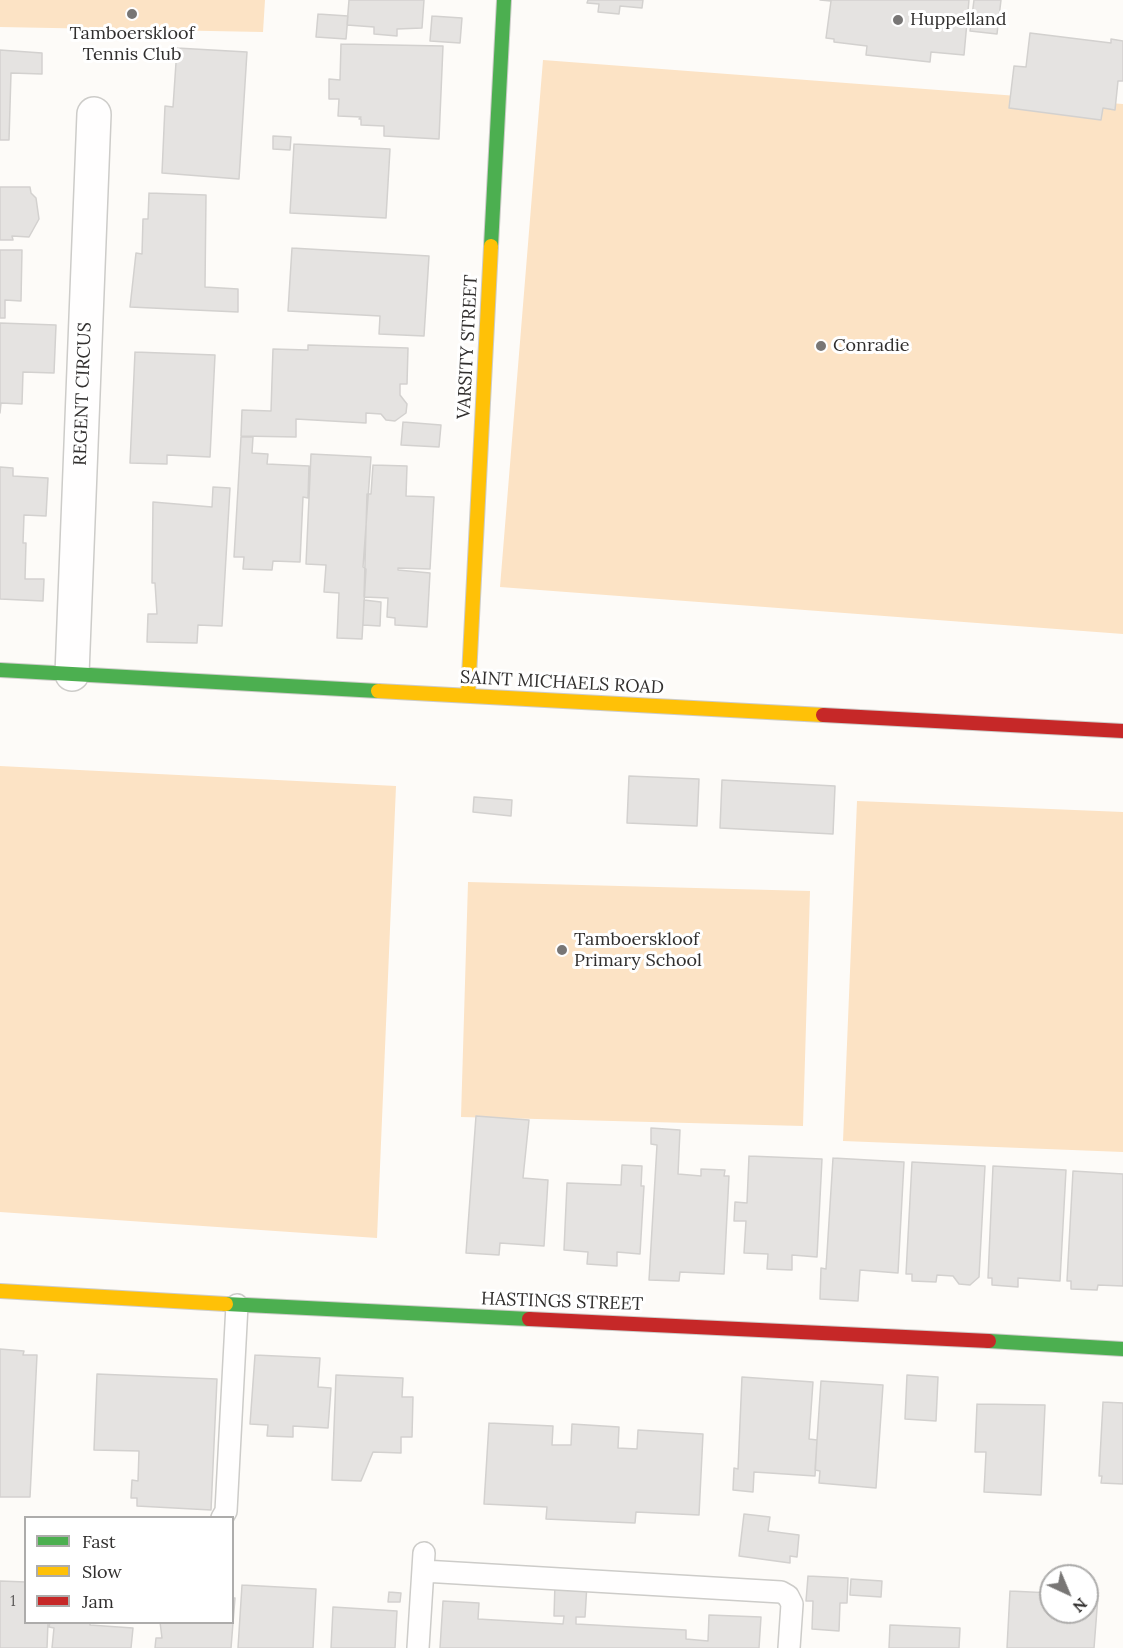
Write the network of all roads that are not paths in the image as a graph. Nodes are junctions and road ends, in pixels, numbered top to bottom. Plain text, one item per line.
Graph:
1 (504, 0) edge
2 (94, 114) dead end
3 (0, 670) edge
4 (72, 674) junction
5 (468, 696) junction
6 (1123, 731) edge
7 (0, 1291) edge
8 (237, 1305) junction
9 (1123, 1349) edge
10 (223, 1516) edge
11 (418, 1648) edge
12 (789, 1648) edge

1 - 5 street, VARSITY STREET
2 - 4 street, REGENT CIRCUS
3 - 4 street, SAINT MICHAELS ROAD
4 - 5 street, SAINT MICHAELS ROAD
5 - 6 street, SAINT MICHAELS ROAD
7 - 8 street, HASTINGS STREET
8 - 9 street, HASTINGS STREET
8 - 10 lane
11 - 12 lane

